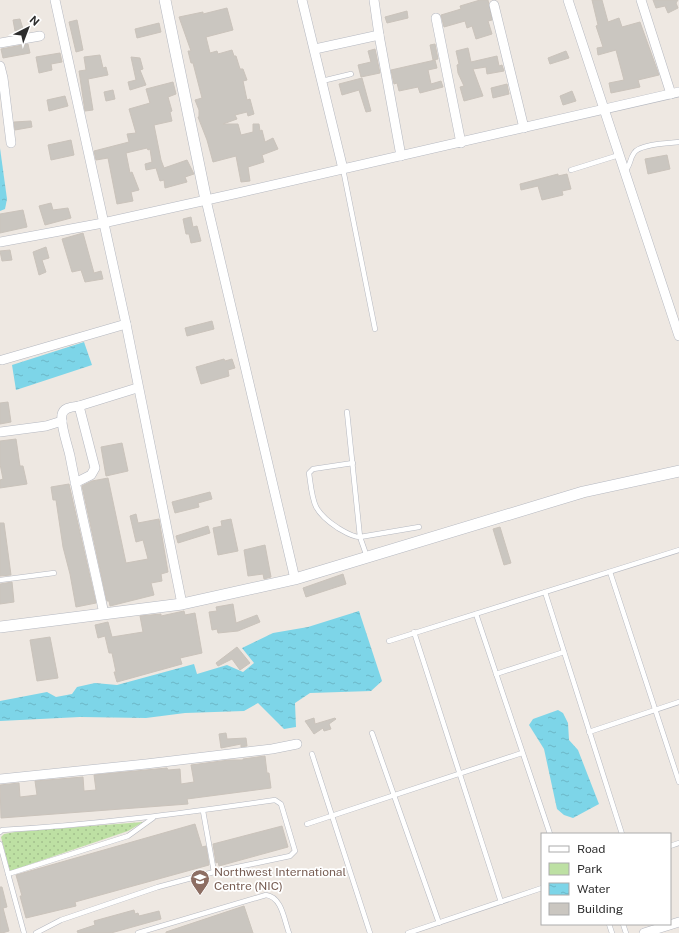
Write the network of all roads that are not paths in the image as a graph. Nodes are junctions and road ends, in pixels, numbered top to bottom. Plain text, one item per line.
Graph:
1 (55, 0) edge
2 (165, 0) edge
3 (302, 0) edge
4 (374, 0) edge
5 (568, 0) edge
6 (640, 0) edge
7 (494, 5) dead end
8 (436, 18) dead end
9 (379, 35) junction
10 (40, 36) dead end
11 (0, 43) edge
12 (315, 49) junction
13 (0, 66) edge
14 (351, 74) dead end
15 (322, 81) junction
16 (675, 93) edge
17 (603, 109) junction
18 (524, 128) junction
19 (11, 142) dead end
20 (679, 142) edge
21 (461, 143) junction
22 (619, 155) junction
23 (401, 156) junction
24 (343, 169) junction
25 (571, 170) dead end
26 (624, 172) junction
27 (206, 200) junction
28 (103, 223) junction
29 (0, 242) edge
30 (126, 324) junction
31 (374, 329) dead end
32 (679, 336) edge
33 (2, 360) dead end
34 (137, 388) junction
35 (79, 406) junction
36 (347, 412) dead end
37 (62, 421) junction
38 (0, 432) edge
39 (353, 463) junction
40 (679, 471) edge
41 (75, 482) junction
42 (419, 527) dead end
43 (360, 537) junction
44 (679, 552) edge
45 (367, 557) junction
46 (610, 572) junction
47 (54, 573) dead end
48 (295, 579) junction
49 (0, 580) edge
50 (545, 592) junction
51 (182, 604) junction
52 (104, 614) junction
53 (476, 614) junction
54 (0, 627) edge
55 (414, 632) junction
56 (388, 641) dead end
57 (564, 652) junction
58 (496, 674) junction
59 (679, 702) edge
60 (655, 710) junction
61 (589, 732) junction
62 (372, 733) dead end
63 (297, 744) dead end
64 (522, 753) junction
65 (312, 754) dead end
66 (460, 774) junction
67 (0, 779) edge
68 (679, 782) edge
69 (394, 796) junction
70 (203, 811) junction
71 (332, 816) junction
72 (154, 818) junction
73 (307, 824) dead end
74 (0, 832) edge
75 (550, 833) edge
76 (622, 833) edge
77 (0, 844) edge
78 (214, 872) junction
79 (8, 874) junction
80 (541, 888) edge
81 (501, 902) junction
82 (439, 923) junction
83 (669, 925) edge
84 (24, 933) edge
85 (36, 933) edge
86 (138, 933) edge
87 (289, 933) edge
88 (370, 933) edge
89 (408, 933) edge
90 (644, 933) edge

1 - 28 street
2 - 27 street
3 - 12 street
4 - 9 street
5 - 17 street
6 - 16 street
7 - 18 street
8 - 21 street
9 - 12 street
9 - 23 street
10 - 11 street
12 - 15 street
13 - 19 street
14 - 15 lane
15 - 24 street
16 - 17 street
17 - 18 street
17 - 22 street
18 - 21 street
20 - 26 lane
21 - 23 street
22 - 25 lane
22 - 26 street
23 - 24 street
24 - 27 street
24 - 31 lane
26 - 32 street
27 - 28 street
27 - 48 street
28 - 29 street
28 - 30 street
30 - 33 street
30 - 34 street
34 - 35 street
34 - 51 street
35 - 37 street
35 - 41 street
36 - 39 lane
37 - 38 street
37 - 41 street
39 - 43 lane
39 - 43 lane
40 - 45 street
41 - 52 street
42 - 43 lane
43 - 45 lane
44 - 46 lane
45 - 48 street
46 - 50 lane
46 - 60 lane
47 - 49 lane
48 - 51 street
50 - 53 lane
50 - 57 lane
51 - 52 street
52 - 54 street
53 - 55 lane
53 - 58 lane
55 - 56 lane
55 - 66 lane
57 - 58 lane
57 - 61 lane
58 - 64 lane
59 - 60 lane
60 - 61 lane
60 - 68 lane
61 - 76 lane
62 - 69 lane
63 - 67 street
64 - 66 lane
64 - 75 lane
65 - 71 lane
66 - 69 lane
66 - 81 lane
69 - 71 lane
69 - 82 lane
70 - 72 lane
70 - 78 lane
70 - 78 lane
71 - 73 lane
71 - 88 lane
72 - 74 lane
72 - 79 lane
77 - 79 lane
78 - 85 lane
79 - 84 lane
80 - 81 lane
81 - 82 lane
82 - 89 lane
83 - 90 street
86 - 87 lane

